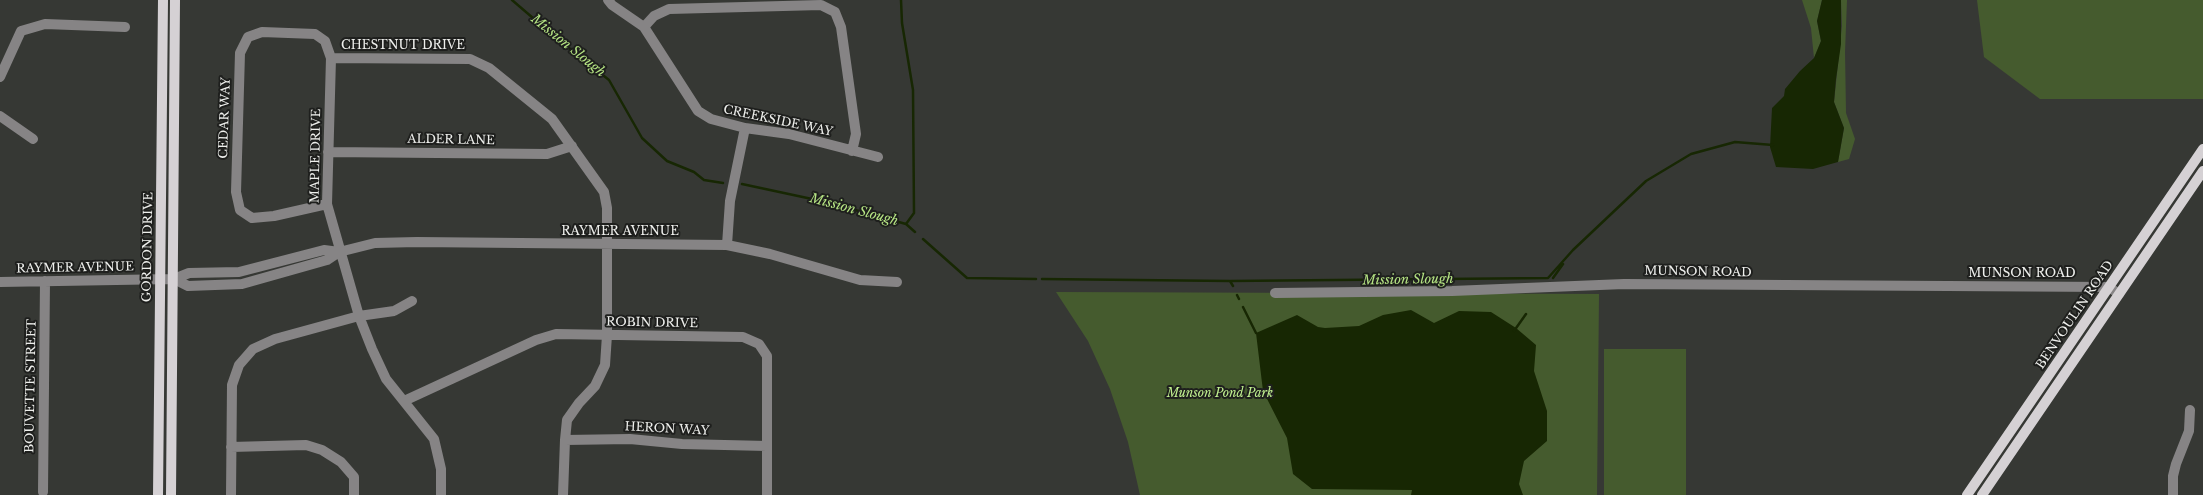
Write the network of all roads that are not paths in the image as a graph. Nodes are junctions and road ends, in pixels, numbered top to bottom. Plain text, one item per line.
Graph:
1 (163, 0) edge
2 (175, 0) edge
3 (608, 0) edge
4 (125, 27) dead end
5 (644, 27) junction
6 (331, 58) junction
7 (0, 77) edge
8 (0, 116) edge
9 (745, 128) junction
10 (33, 139) dead end
11 (572, 146) junction
12 (2203, 148) edge
13 (852, 151) junction
14 (328, 152) junction
15 (878, 157) dead end
16 (2203, 171) edge
17 (327, 204) junction
18 (606, 245) junction
19 (727, 245) junction
20 (339, 252) junction
21 (160, 279) junction
22 (174, 279) junction
23 (45, 281) junction
24 (0, 282) edge
25 (897, 282) dead end
26 (2110, 287) junction
27 (1275, 293) dead end
28 (2119, 294) junction
29 (412, 301) dead end
30 (359, 316) junction
31 (607, 335) junction
32 (404, 401) junction
33 (2190, 410) dead end
34 (565, 440) junction
35 (767, 446) junction
36 (231, 447) junction
37 (43, 492) dead end
38 (158, 495) edge
39 (171, 495) edge
40 (231, 495) edge
41 (354, 495) edge
42 (441, 495) edge
43 (563, 495) edge
44 (767, 495) edge
45 (1967, 495) edge
46 (1982, 495) edge
47 (2173, 495) edge

1 - 21 main road, GORDON DRIVE
2 - 22 main road, GORDON DRIVE
3 - 5 street, CREEKSIDE WAY
4 - 7 street
5 - 9 street, CREEKSIDE WAY
5 - 13 street
6 - 11 street, CHESTNUT DRIVE
6 - 14 street, MAPLE DRIVE
6 - 17 street, CEDAR WAY
8 - 10 street
9 - 13 street, CREEKSIDE WAY
9 - 19 street
11 - 14 street, ALDER LANE
11 - 18 street, CHESTNUT DRIVE
12 - 26 main road, BENVOULIN ROAD
13 - 15 street, CREEKSIDE WAY
14 - 17 street, MAPLE DRIVE
16 - 28 main road, BENVOULIN ROAD
17 - 20 street, MAPLE DRIVE
18 - 19 street, RAYMER AVENUE
18 - 20 street, RAYMER AVENUE
18 - 31 street, CHESTNUT DRIVE
19 - 25 street, RAYMER AVENUE
20 - 22 street, RAYMER AVENUE
20 - 30 street, MAPLE DRIVE
21 - 22 street, RAYMER AVENUE
21 - 23 street, RAYMER AVENUE
21 - 38 main road, GORDON DRIVE
22 - 39 main road, GORDON DRIVE
23 - 24 street, RAYMER AVENUE
23 - 37 street, BOUVETTE STREET
26 - 27 street, MUNSON ROAD
26 - 28 street
26 - 45 main road, BENVOULIN ROAD
28 - 46 main road, BENVOULIN ROAD
29 - 30 street
30 - 32 street, MAPLE DRIVE
30 - 36 street
31 - 32 street, ROBIN DRIVE
31 - 34 street, CHESTNUT DRIVE
31 - 35 street, ROBIN DRIVE
32 - 42 street, MAPLE DRIVE
33 - 47 street
34 - 35 street, HERON WAY
34 - 43 street, CHESTNUT DRIVE
35 - 44 street, ROBIN DRIVE
36 - 40 street
36 - 41 street

